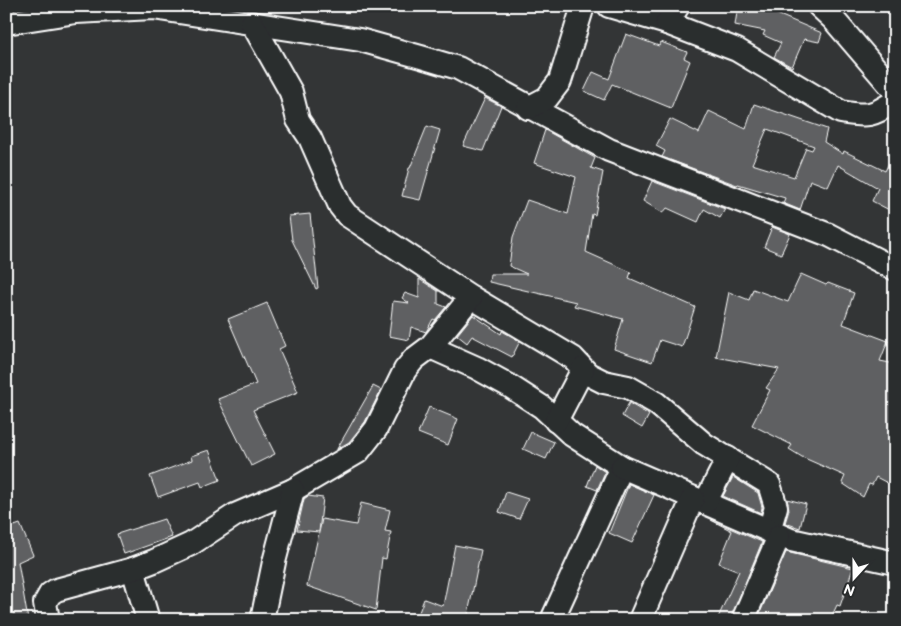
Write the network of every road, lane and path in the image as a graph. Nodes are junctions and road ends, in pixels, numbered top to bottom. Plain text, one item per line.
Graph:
1 (584, 6) edge
2 (609, 6) edge
3 (819, 6) edge
4 (153, 7) edge
5 (672, 14) edge
6 (6, 23) edge
7 (252, 23) junction
8 (895, 91) edge
9 (895, 101) edge
10 (528, 108) junction
11 (895, 269) edge
12 (471, 297) junction
13 (430, 347) junction
14 (582, 368) junction
15 (556, 421) junction
16 (728, 458) junction
17 (622, 467) junction
18 (293, 490) junction
19 (699, 501) junction
20 (774, 534) junction
21 (895, 563) edge
22 (133, 569) junction
23 (48, 620) edge
24 (148, 620) edge
25 (262, 620) edge
26 (552, 620) edge
27 (640, 620) edge
28 (743, 620) edge

1 - 10 street
2 - 5 street
3 - 8 street
4 - 6 street
4 - 7 street
5 - 9 street
7 - 10 street
7 - 12 street
10 - 11 street
12 - 13 street
12 - 14 street
13 - 15 street
13 - 18 street
14 - 15 street
14 - 16 street
15 - 17 street
16 - 19 street
16 - 20 street
17 - 19 street
17 - 26 street
18 - 22 street
18 - 25 street
19 - 20 street
19 - 27 street
20 - 21 street
20 - 28 street
22 - 23 street
22 - 24 street

